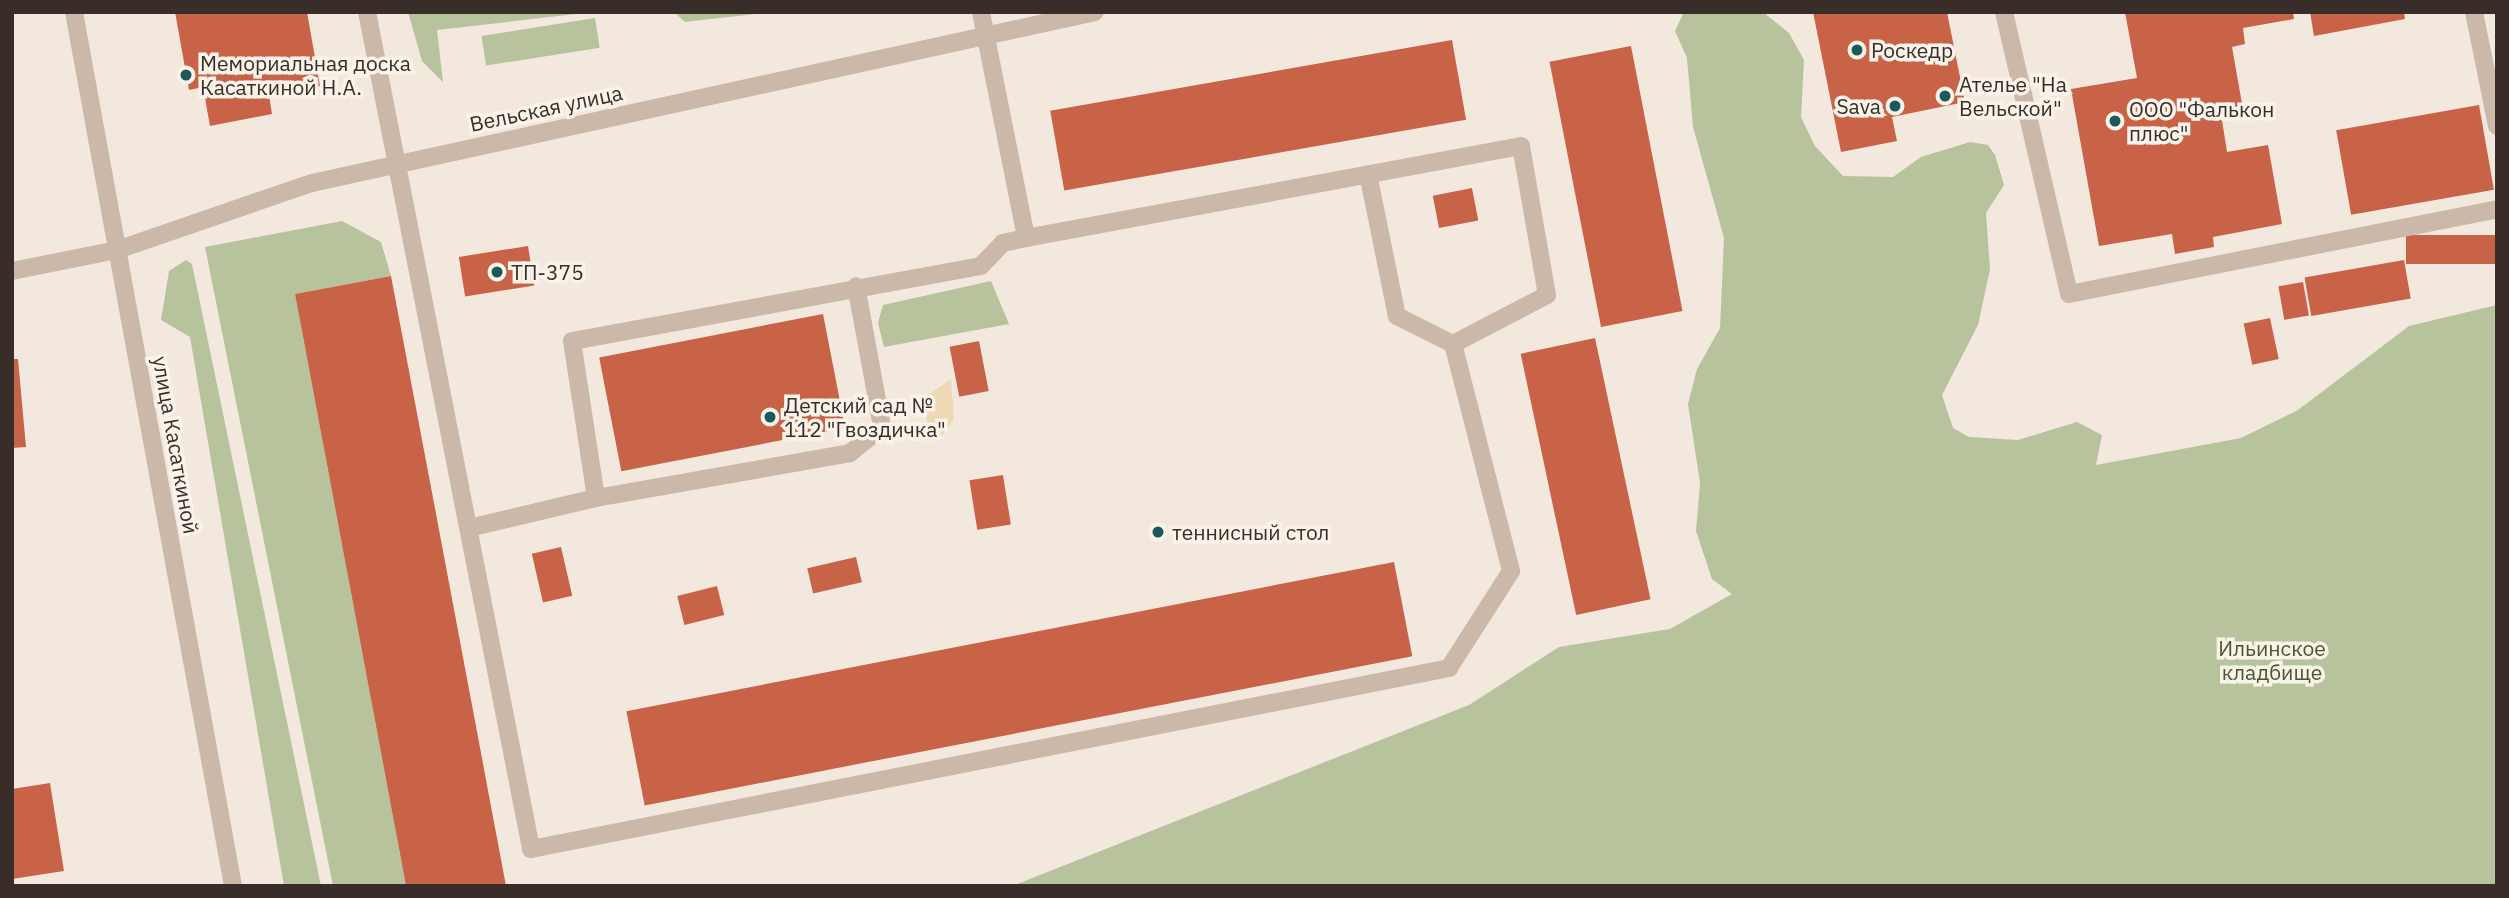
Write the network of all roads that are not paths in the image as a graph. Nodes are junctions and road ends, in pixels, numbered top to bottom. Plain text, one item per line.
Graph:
1 (74, 12) edge
2 (367, 12) edge
3 (981, 12) edge
4 (1095, 12) edge
5 (2004, 12) edge
6 (2474, 12) edge
7 (986, 36) junction
8 (2497, 126) edge
9 (398, 164) junction
10 (1368, 174) junction
11 (2497, 209) edge
12 (1026, 238) junction
13 (117, 250) junction
14 (12, 271) edge
15 (856, 286) junction
16 (1452, 344) junction
17 (596, 498) junction
18 (469, 528) junction
19 (233, 886) edge

1 - 13 street, улица Касаткиной
2 - 9 street
3 - 7 street
4 - 7 street, Вельская улица
5 - 11 street
6 - 8 street
7 - 9 street, Вельская улица
7 - 12 street
9 - 13 street, Вельская улица
9 - 18 street
10 - 12 street
10 - 16 street
10 - 16 street
12 - 15 street
13 - 14 street, Вельская улица
13 - 19 street, улица Касаткиной
15 - 17 street
15 - 17 street
16 - 18 street
17 - 18 street

